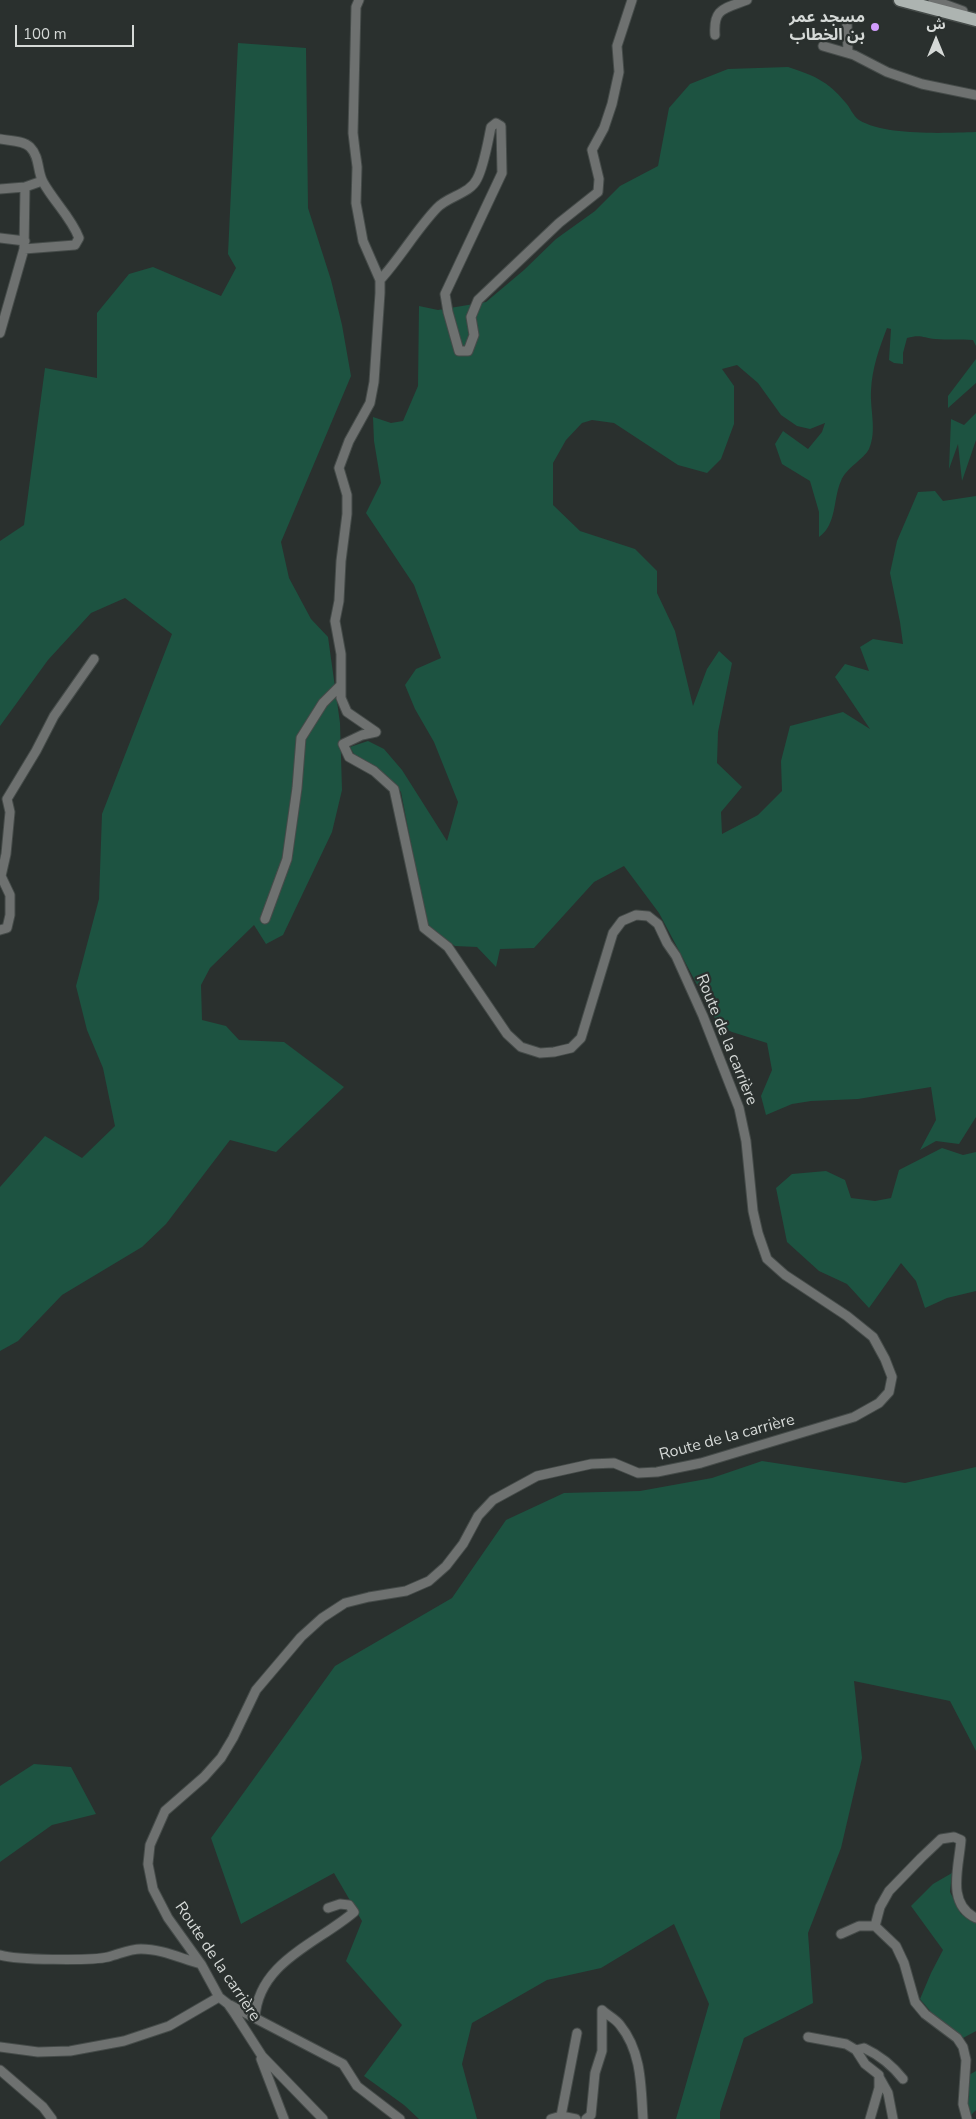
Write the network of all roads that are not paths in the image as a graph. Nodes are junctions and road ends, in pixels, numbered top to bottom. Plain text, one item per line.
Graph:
1 (359, 0) edge
2 (632, 0) edge
3 (747, 0) edge
4 (900, 0) edge
5 (933, 0) edge
6 (976, 15) edge
7 (976, 20) edge
8 (847, 22) dead end
9 (715, 35) dead end
10 (823, 46) dead end
11 (848, 54) junction
12 (976, 96) edge
13 (0, 139) edge
14 (42, 180) junction
15 (25, 187) junction
16 (0, 189) edge
17 (0, 238) edge
18 (24, 245) junction
19 (380, 280) junction
20 (0, 333) edge
21 (94, 659) dead end
22 (341, 685) junction
23 (265, 919) dead end
24 (0, 930) edge
25 (328, 1908) dead end
26 (976, 1918) edge
27 (875, 1926) junction
28 (841, 1934) dead end
29 (0, 1955) edge
30 (201, 1964) junction
31 (219, 1997) junction
32 (228, 2004) junction
33 (255, 2018) junction
34 (576, 2033) dead end
35 (808, 2036) dead end
36 (0, 2047) edge
37 (256, 2048) junction
38 (856, 2050) junction
39 (0, 2070) edge
40 (878, 2075) junction
41 (902, 2078) dead end
42 (561, 2116) junction
43 (52, 2119) edge
44 (284, 2119) edge
45 (323, 2119) edge
46 (400, 2119) edge
47 (550, 2119) edge
48 (576, 2119) edge
49 (586, 2119) edge
50 (643, 2119) edge
51 (870, 2119) edge
52 (893, 2119) edge
53 (967, 2119) edge

1 - 19 street
2 - 19 street
3 - 9 street
4 - 7 main road
5 - 6 street
8 - 11 street
10 - 11 street
11 - 12 street
13 - 14 street
14 - 15 street
14 - 18 street
15 - 16 street
15 - 18 street
17 - 18 street
18 - 20 street
19 - 22 street
21 - 24 street
22 - 23 street
22 - 30 street, Route de la carrière
25 - 33 street
26 - 27 street
27 - 28 street
27 - 53 street
29 - 30 street
30 - 31 street, Route de la carrière
31 - 32 street, Route de la carrière
31 - 36 street
32 - 33 street
32 - 37 street, Route de la carrière
33 - 46 street
34 - 42 street
35 - 38 street
37 - 44 street
37 - 45 street, Route de la carrière
38 - 40 street
38 - 41 street
39 - 43 street
40 - 51 street
40 - 52 street
42 - 47 street
42 - 48 street
49 - 50 street

